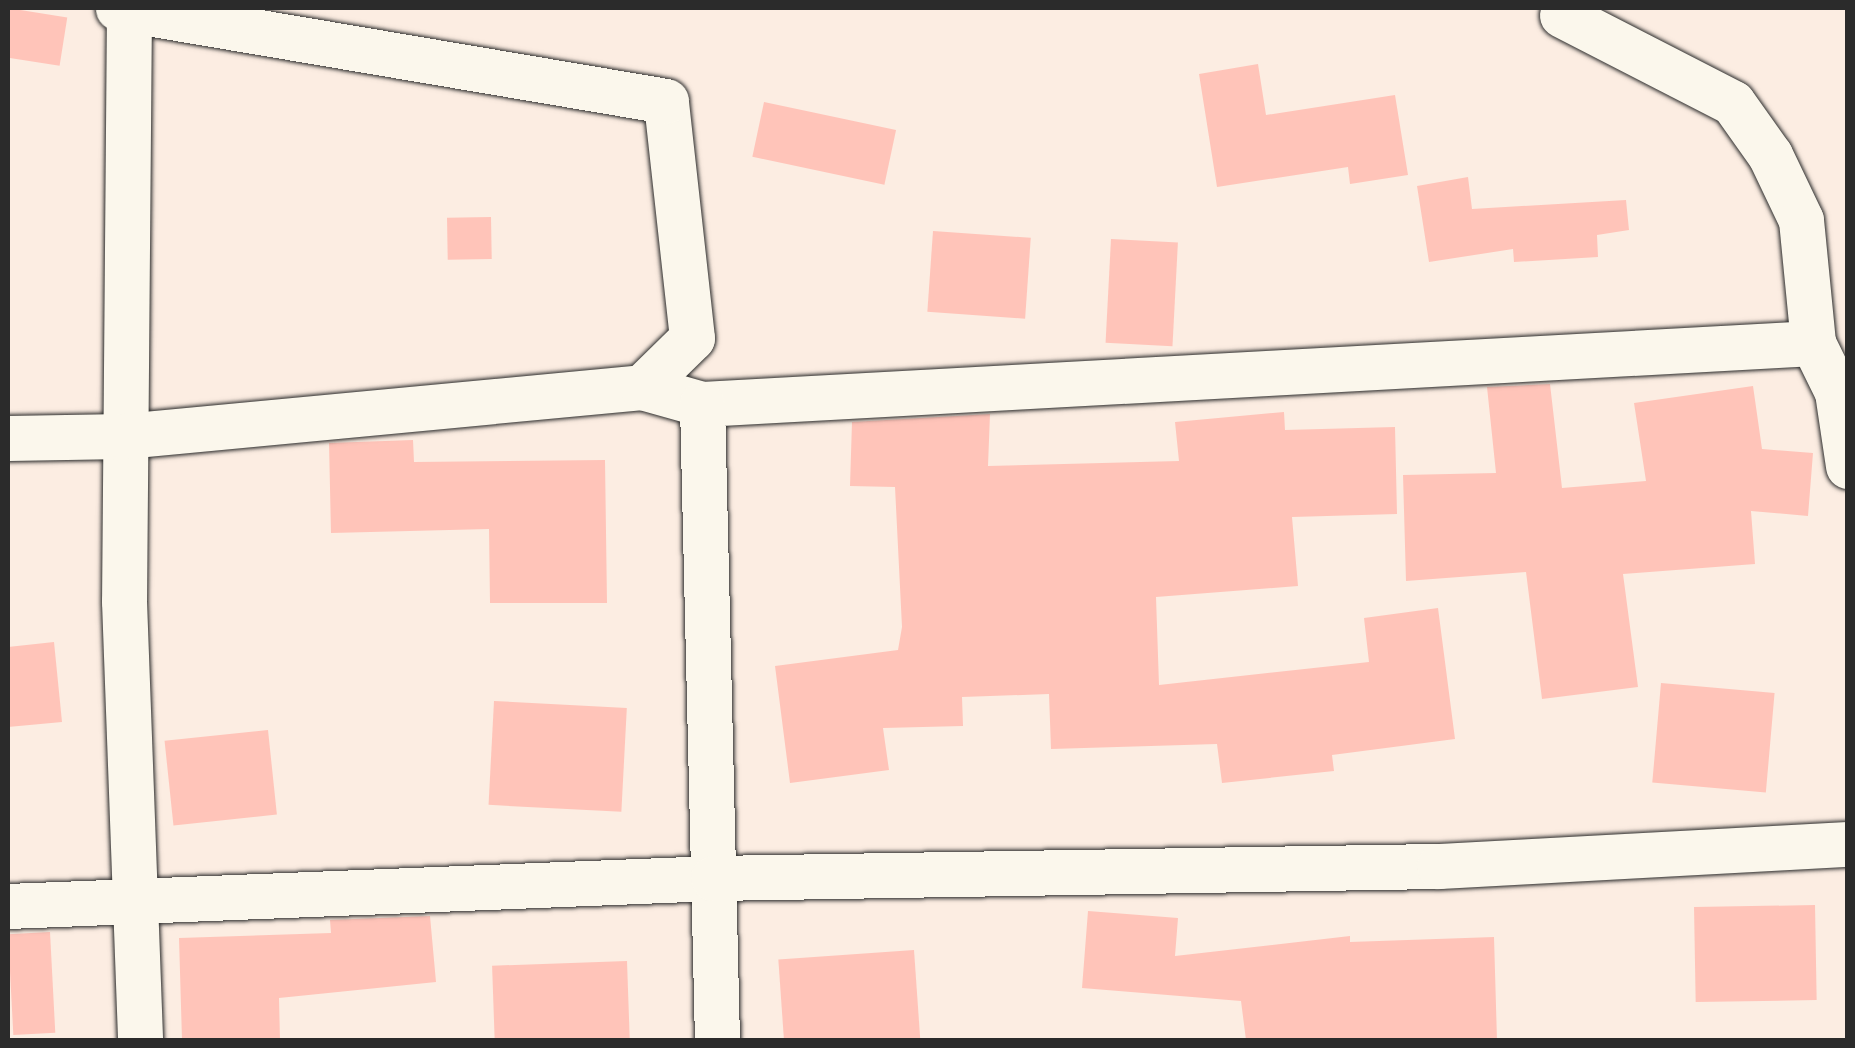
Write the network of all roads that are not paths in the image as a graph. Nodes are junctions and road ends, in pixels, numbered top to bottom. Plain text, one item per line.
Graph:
1 (124, 8) edge
2 (1562, 16) dead end
3 (1813, 343) junction
4 (642, 387) junction
5 (702, 404) junction
6 (124, 436) junction
7 (8, 438) edge
8 (1848, 466) edge
9 (1848, 844) edge
10 (713, 878) junction
11 (134, 898) junction
12 (8, 906) edge
13 (140, 1040) edge
14 (718, 1040) edge

1 - 4 street
1 - 6 street
2 - 3 street
3 - 5 street
3 - 8 street
4 - 5 street
4 - 6 street
5 - 10 street
6 - 7 street
6 - 11 street
9 - 10 street
10 - 11 street
10 - 14 street
11 - 12 street
11 - 13 street

